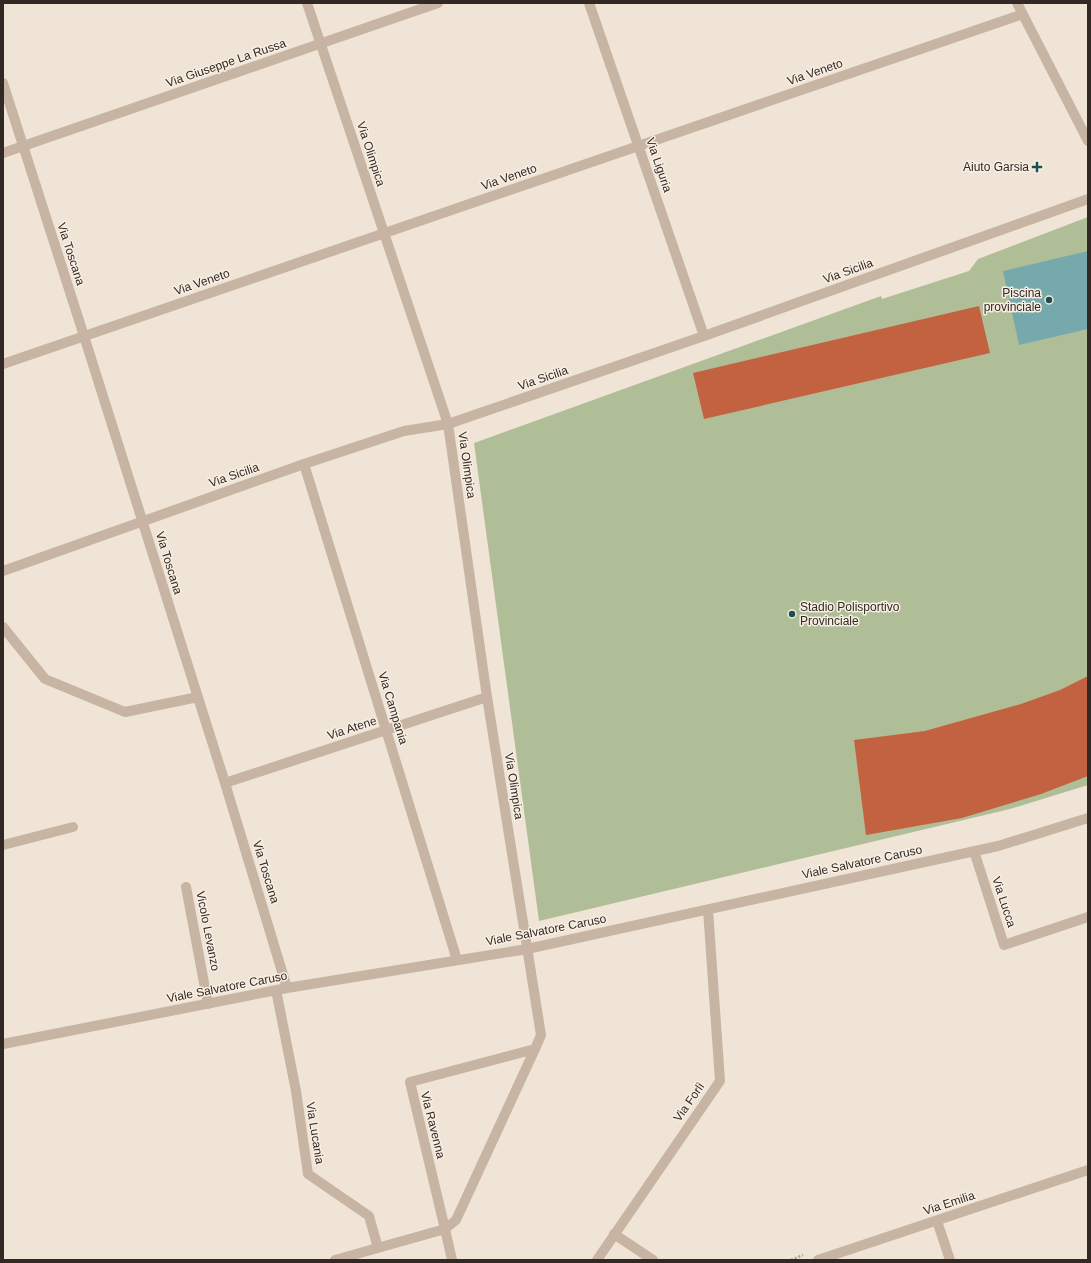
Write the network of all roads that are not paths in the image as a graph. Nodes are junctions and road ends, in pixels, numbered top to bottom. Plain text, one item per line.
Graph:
1 (307, 3) edge
2 (438, 3) edge
3 (589, 3) edge
4 (1017, 3) edge
5 (1023, 14) junction
6 (321, 44) junction
7 (3, 83) edge
8 (1088, 141) edge
9 (638, 146) junction
10 (23, 147) junction
11 (3, 153) edge
12 (1088, 199) edge
13 (384, 233) junction
14 (84, 336) junction
15 (704, 336) junction
16 (3, 364) edge
17 (448, 424) junction
18 (304, 464) junction
19 (142, 520) junction
20 (3, 571) edge
21 (3, 627) edge
22 (198, 697) junction
23 (487, 697) junction
24 (386, 730) junction
25 (225, 783) junction
26 (1088, 818) edge
27 (73, 827) dead end
28 (3, 845) edge
29 (974, 851) junction
30 (186, 887) dead end
31 (708, 910) junction
32 (1088, 917) edge
33 (527, 949) junction
34 (457, 960) junction
35 (287, 988) junction
36 (276, 990) junction
37 (208, 1004) junction
38 (3, 1044) edge
39 (535, 1050) junction
40 (1088, 1170) edge
41 (937, 1220) junction
42 (445, 1229) junction
43 (614, 1234) junction
44 (378, 1248) junction
45 (335, 1260) edge
46 (452, 1260) edge
47 (597, 1260) edge
48 (653, 1260) edge
49 (818, 1260) edge
50 (950, 1260) edge

1 - 6 street, Via Olimpica
2 - 6 street, Via Giuseppe La Russa
3 - 9 street, Via Liguria
4 - 5 street
5 - 8 street
5 - 9 street, Via Veneto
6 - 10 street, Via Giuseppe La Russa
6 - 13 street, Via Olimpica
7 - 10 street, Via Toscana
9 - 13 street, Via Veneto
9 - 15 street, Via Liguria
10 - 11 street, Via Giuseppe La Russa
10 - 14 street, Via Toscana
12 - 15 street, Via Sicilia
13 - 14 street, Via Veneto
13 - 17 street, Via Olimpica
14 - 16 street, Via Veneto
14 - 19 street, Via Toscana
15 - 17 street, Via Sicilia
17 - 18 street, Via Sicilia
17 - 23 street, Via Olimpica
18 - 19 street, Via Sicilia
18 - 24 street, Via Campania
19 - 20 street, Via Sicilia
19 - 22 street, Via Toscana
21 - 22 street
22 - 25 street, Via Toscana
23 - 24 street, Via Atene
23 - 33 street, Via Olimpica
24 - 25 street, Via Atene
24 - 34 street, Via Campania
25 - 35 street, Via Toscana
26 - 29 street, Viale Salvatore Caruso
27 - 28 street
29 - 31 street, Viale Salvatore Caruso
29 - 32 street, Via Lucca
30 - 37 street, Vicolo Levanzo
31 - 33 street, Viale Salvatore Caruso
31 - 43 street, Via Forlì
33 - 34 street, Viale Salvatore Caruso
33 - 39 street
34 - 35 street, Viale Salvatore Caruso
35 - 36 street, Viale Salvatore Caruso
36 - 37 street, Viale Salvatore Caruso
36 - 44 street, Via Lucania
37 - 38 street, Viale Salvatore Caruso
39 - 42 street
39 - 42 street, Via Ravenna
40 - 41 street, Via Emilia
41 - 49 street, Via Emilia
41 - 50 street
42 - 44 street
42 - 46 street, Via Ravenna
43 - 47 street, Via Forlì
43 - 48 street
44 - 45 street

